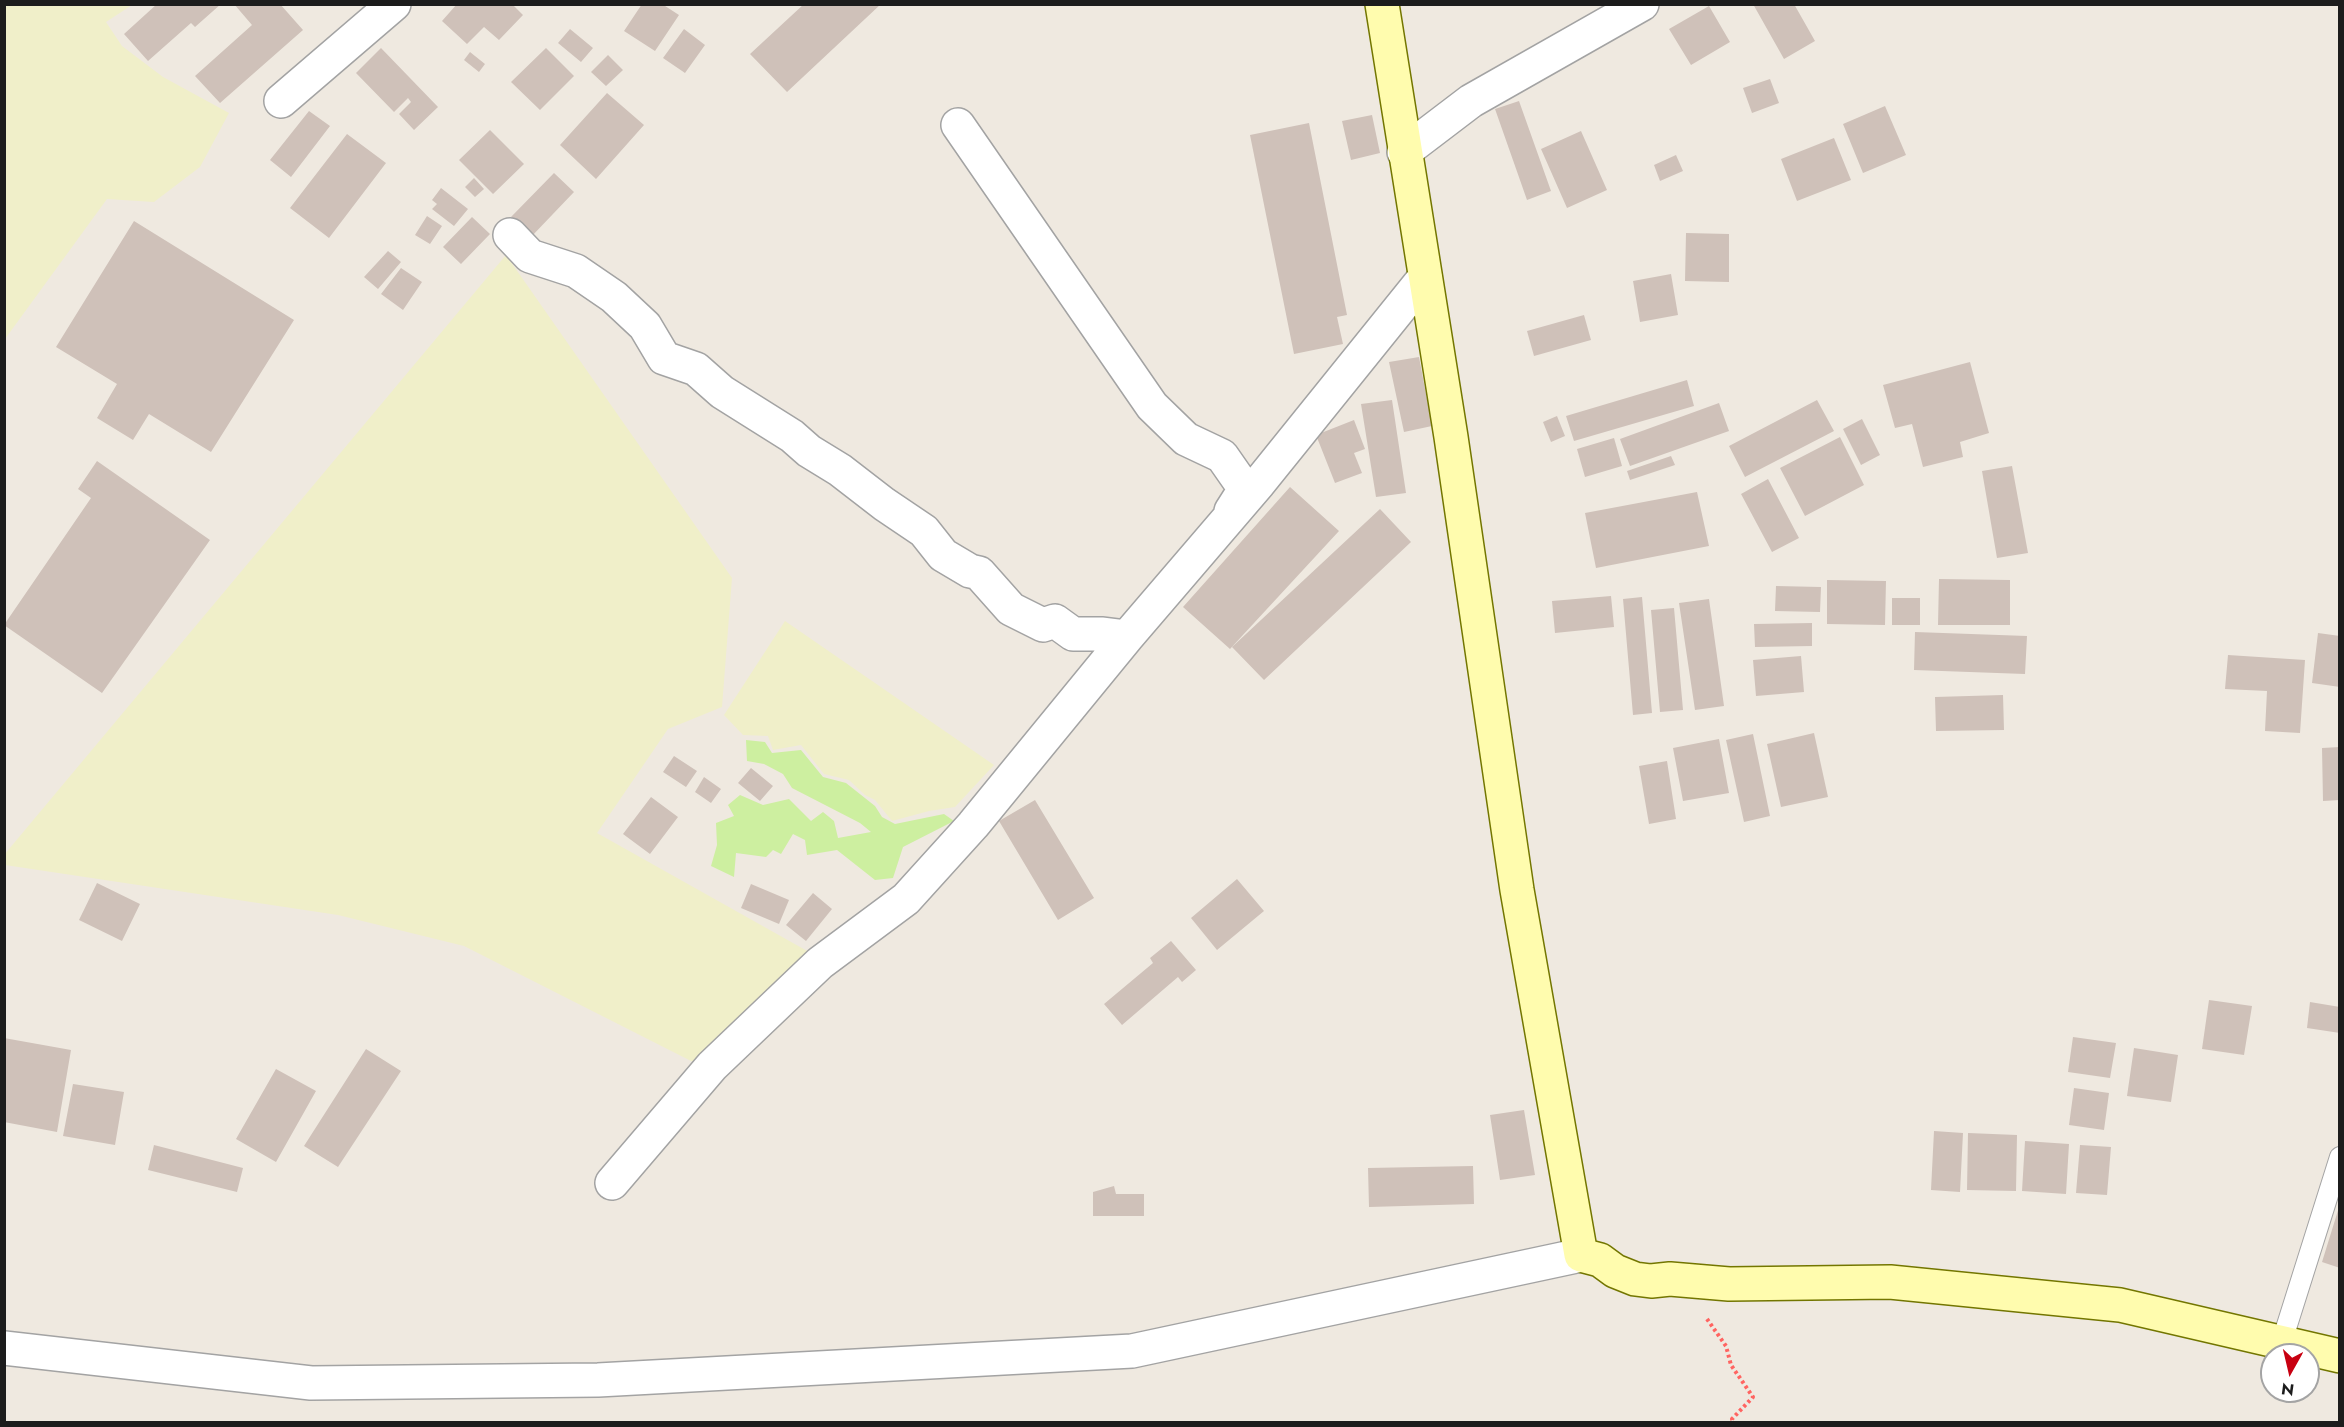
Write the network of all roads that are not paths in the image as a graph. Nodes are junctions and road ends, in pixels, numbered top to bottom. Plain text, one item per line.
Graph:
1 (394, 4) edge
2 (1382, 4) edge
3 (1642, 4) edge
4 (281, 101) dead end
5 (958, 124) dead end
6 (1404, 152) junction
7 (510, 236) dead end
8 (1425, 277) junction
9 (1222, 525) junction
10 (1127, 637) junction
11 (2340, 1157) edge
12 (612, 1183) dead end
13 (1581, 1255) junction
14 (2282, 1341) junction
15 (4, 1348) edge
16 (2340, 1356) edge

1 - 4 street
2 - 6 main road
3 - 6 street
5 - 9 street
6 - 8 main road
7 - 10 street
8 - 9 street
8 - 13 main road
9 - 10 street
10 - 12 street
11 - 14 lane
13 - 14 main road
13 - 15 street
14 - 16 main road

